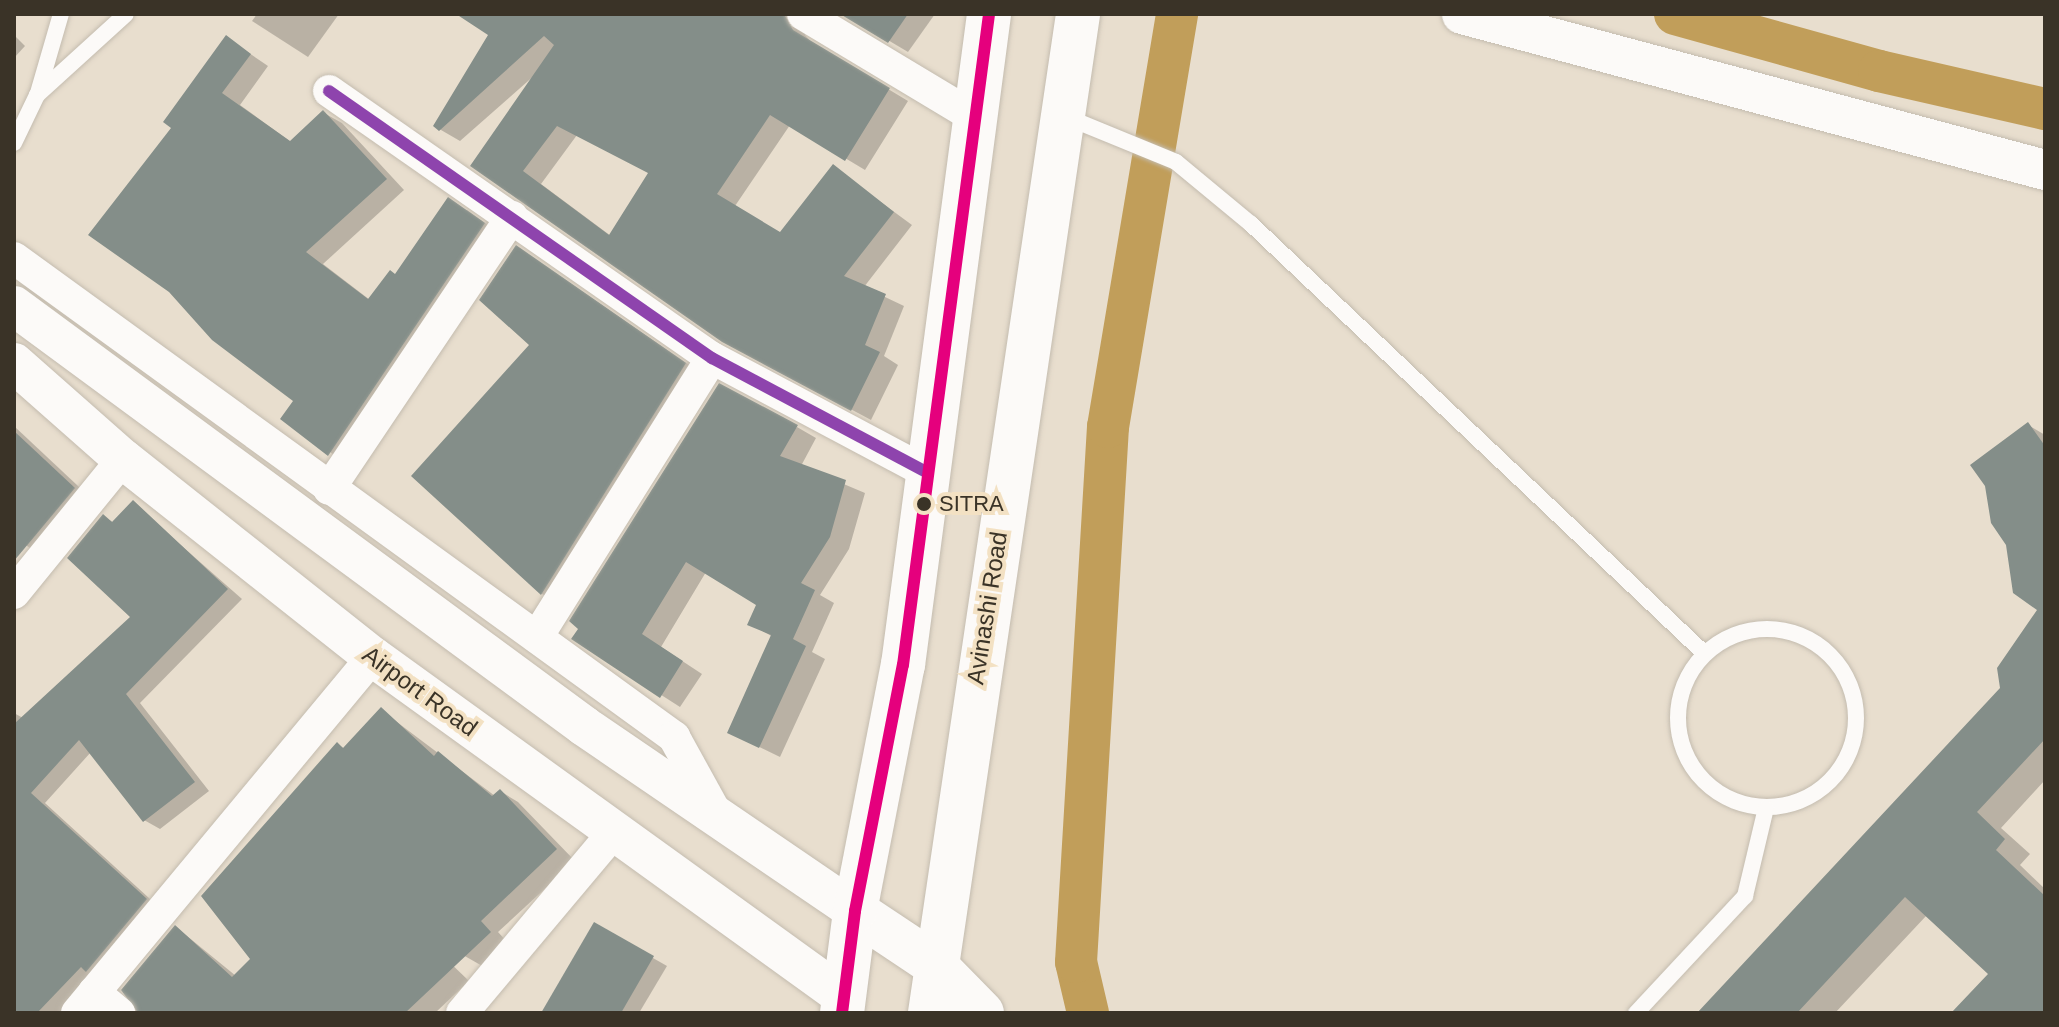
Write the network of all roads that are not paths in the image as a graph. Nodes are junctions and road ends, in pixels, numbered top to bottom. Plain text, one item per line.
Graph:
1 (61, 14) edge
2 (126, 14) edge
3 (803, 14) edge
4 (989, 14) edge
5 (1078, 14) edge
6 (1462, 14) edge
7 (329, 91) dead end
8 (37, 95) junction
9 (1062, 115) junction
10 (976, 118) junction
11 (14, 143) edge
12 (2045, 170) edge
13 (512, 217) junction
14 (14, 258) edge
15 (14, 306) edge
16 (712, 358) junction
17 (14, 363) edge
18 (123, 459) junction
19 (926, 472) junction
20 (329, 489) junction
21 (14, 593) edge
22 (537, 637) junction
23 (1704, 653) junction
24 (373, 657) junction
25 (1766, 808) junction
26 (717, 815) junction
27 (614, 832) junction
28 (855, 911) junction
29 (933, 963) junction
30 (86, 1002) edge
31 (850, 1008) edge
32 (119, 1013) edge
33 (462, 1013) edge
34 (930, 1013) edge
35 (982, 1013) edge
36 (1636, 1013) edge

1 - 8 lane
2 - 8 lane
3 - 10 street
4 - 10 main road
5 - 9 main road, Avinashi Road
6 - 12 street
7 - 13 street
8 - 11 lane
9 - 23 lane
9 - 29 main road, Avinashi Road
10 - 19 main road
13 - 16 street
13 - 20 street
14 - 20 street
15 - 26 street
16 - 19 street
16 - 22 street
17 - 18 street, Airport Road
18 - 21 street
18 - 24 street, Airport Road
19 - 28 main road
20 - 22 street
22 - 26 street
23 - 25 lane
23 - 25 lane
24 - 27 street, Airport Road
24 - 30 street
25 - 36 lane
26 - 28 street
27 - 31 street, Airport Road
27 - 33 street
28 - 29 main road
28 - 31 main road
29 - 34 main road, Avinashi Road
29 - 35 main road
30 - 32 street

